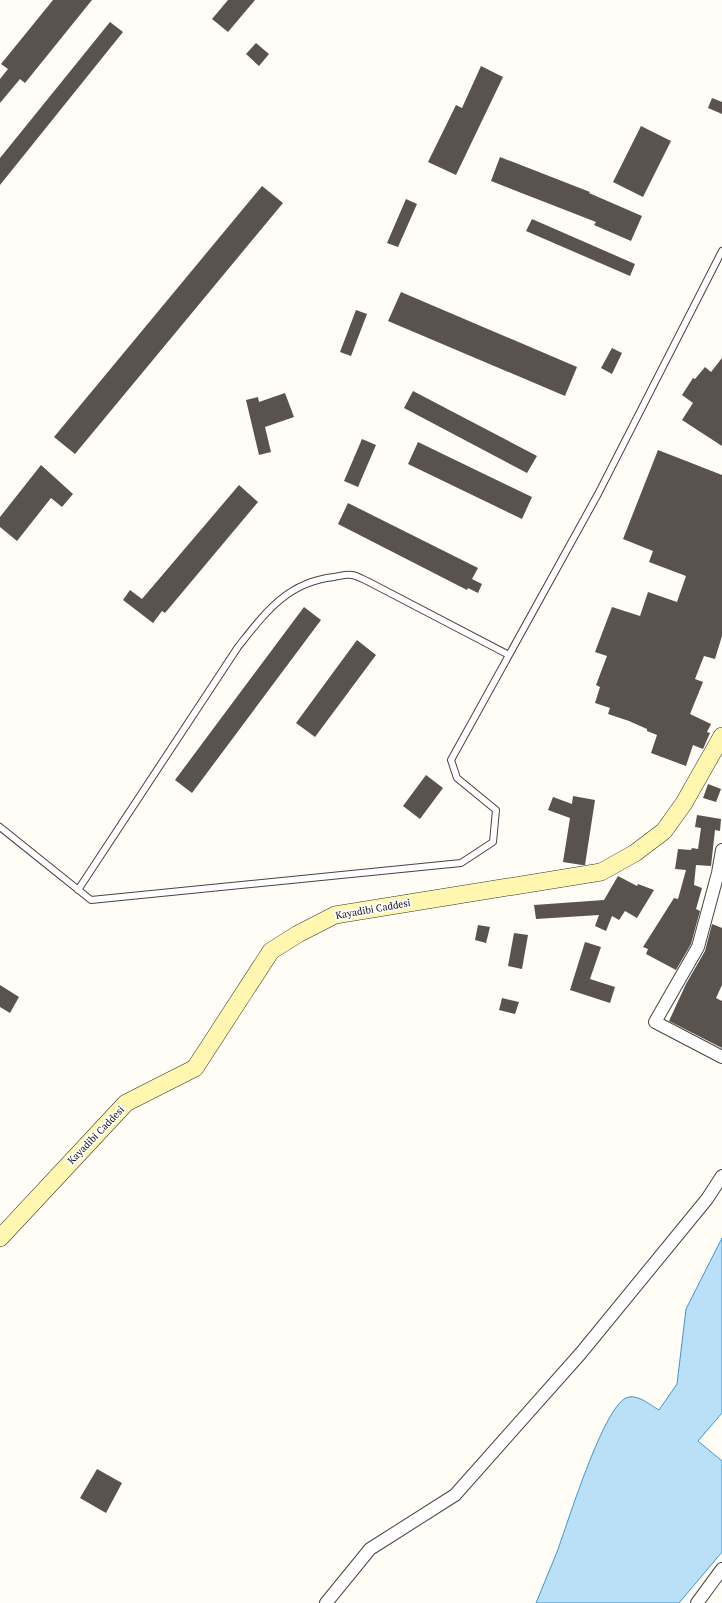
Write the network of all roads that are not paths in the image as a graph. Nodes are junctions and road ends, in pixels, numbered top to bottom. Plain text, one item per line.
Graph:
1 (722, 252) edge
2 (509, 655) junction
3 (722, 736) edge
4 (0, 826) edge
5 (722, 850) edge
6 (78, 890) junction
7 (722, 1057) edge
8 (722, 1176) edge
9 (0, 1238) edge
10 (722, 1569) edge
11 (326, 1603) edge
12 (697, 1603) edge

1 - 2 lane
2 - 6 lane
2 - 6 lane
3 - 9 street, Kayadibi Caddesi
4 - 6 lane
5 - 7 street
8 - 11 street
10 - 12 street

